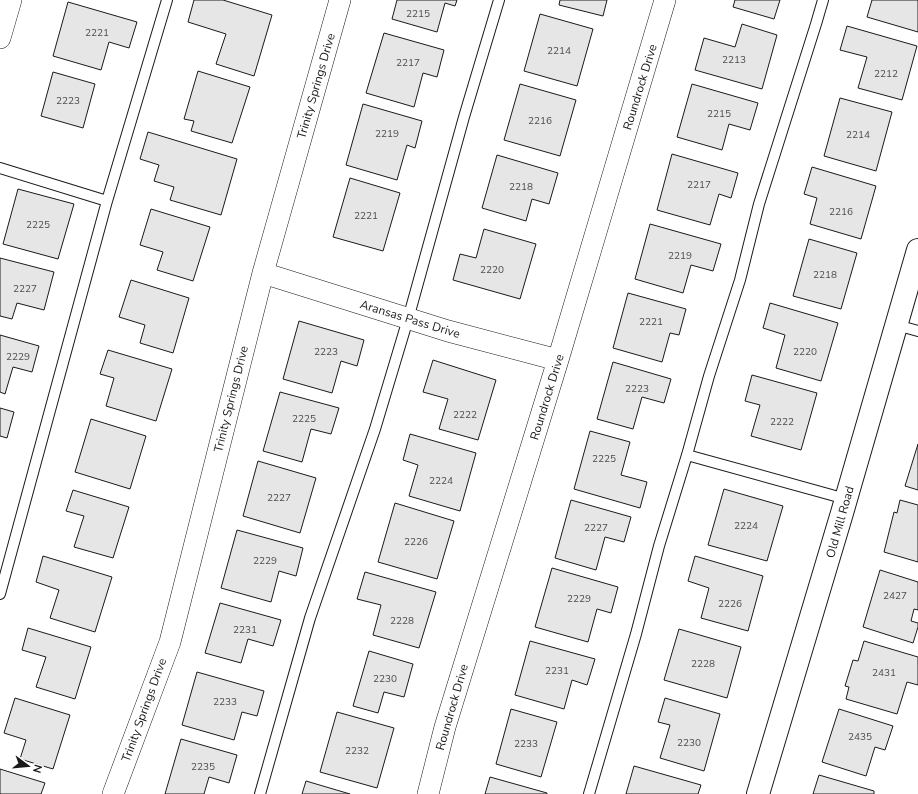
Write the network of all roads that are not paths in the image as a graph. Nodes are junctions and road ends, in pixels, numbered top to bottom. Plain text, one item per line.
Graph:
1 (11, 0) edge
2 (167, 0) edge
3 (340, 0) edge
4 (499, 0) edge
5 (665, 0) edge
6 (822, 0) edge
7 (0, 38) edge
8 (0, 168) edge
9 (107, 201) junction
10 (918, 250) edge
11 (263, 273) junction
12 (408, 319) junction
13 (896, 325) junction
14 (918, 331) edge
15 (558, 360) junction
16 (687, 455) junction
17 (846, 499) junction
18 (0, 594) edge
19 (114, 794) edge
20 (260, 794) edge
21 (428, 794) edge
22 (589, 794) edge
23 (758, 794) edge

1 - 7 street
2 - 9 lane
3 - 11 street, Trinity Springs Drive
4 - 12 lane
5 - 15 street, Roundrock Drive
6 - 16 lane
8 - 9 lane
9 - 18 lane
10 - 13 street, Old Mill Road
11 - 12 street, Aransas Pass Drive
11 - 19 street, Trinity Springs Drive
12 - 15 street, Aransas Pass Drive
12 - 20 lane
13 - 14 lane
13 - 17 street, Old Mill Road
15 - 21 street, Roundrock Drive
16 - 17 lane
16 - 22 lane
17 - 23 street, Old Mill Road

